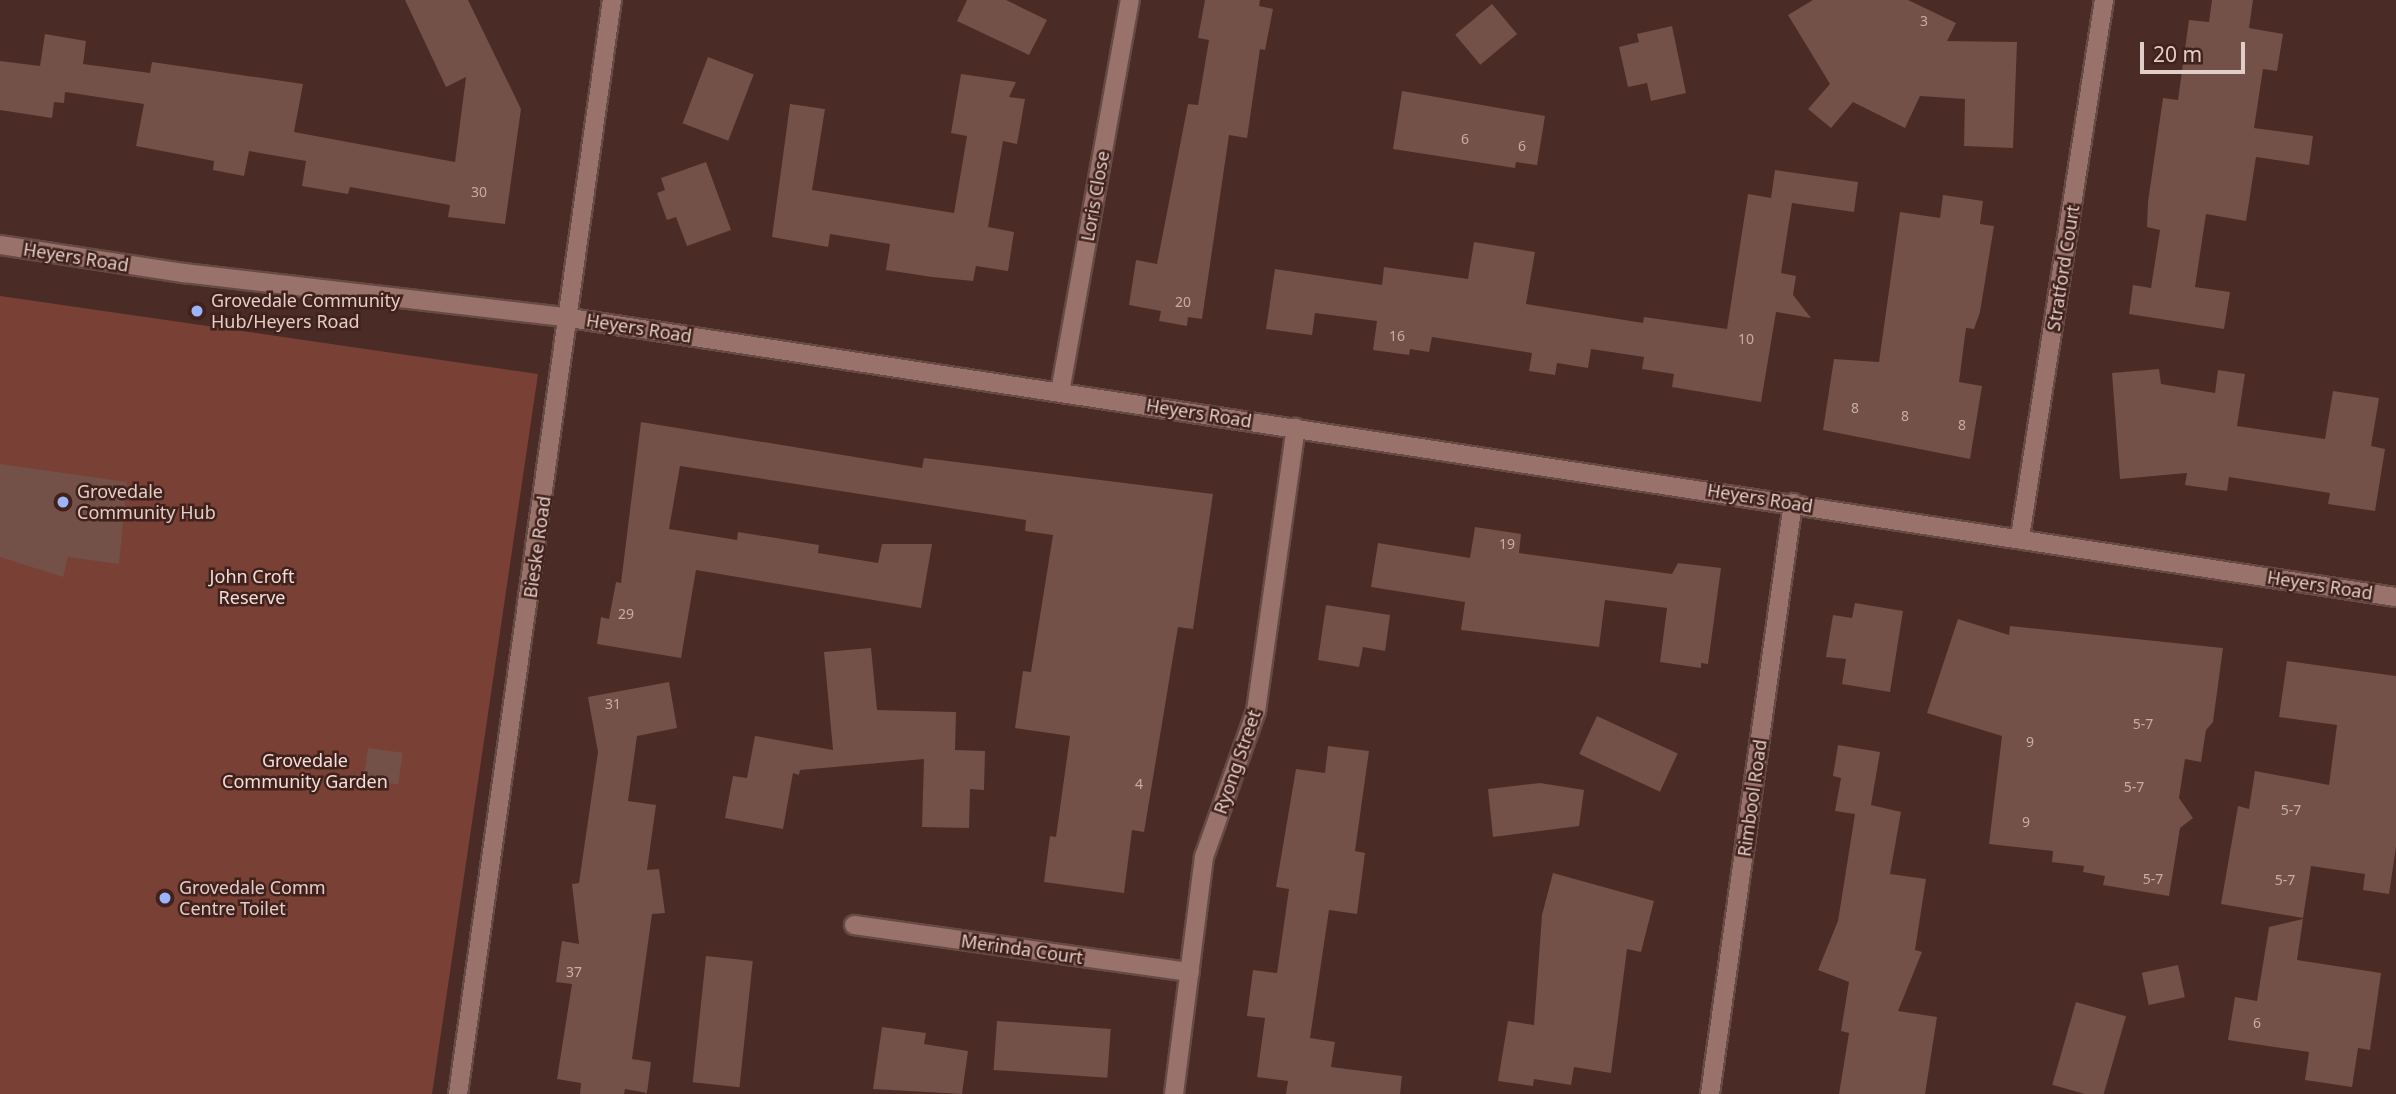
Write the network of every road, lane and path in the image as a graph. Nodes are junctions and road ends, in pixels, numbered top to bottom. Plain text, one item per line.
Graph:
1 (612, 0) edge
2 (1130, 0) edge
3 (2104, 0) edge
4 (0, 245) edge
5 (570, 318) junction
6 (1060, 392) junction
7 (1296, 428) junction
8 (1793, 503) junction
9 (2020, 537) junction
10 (2396, 597) edge
11 (854, 925) dead end
12 (1190, 972) junction
13 (458, 1094) edge
14 (1174, 1094) edge
15 (1710, 1094) edge

1 - 5 street, Bieske Road
2 - 6 street, Loris Close
3 - 9 street, Stratford Court
4 - 5 street, Heyers Road
5 - 6 street, Heyers Road
5 - 13 street, Bieske Road
6 - 7 street, Heyers Road
7 - 8 street, Heyers Road
7 - 12 street, Ryong Street
8 - 9 street, Heyers Road
8 - 15 street, Rimbool Road
9 - 10 street, Heyers Road
11 - 12 street, Merinda Court
12 - 14 street, Ryong Street

